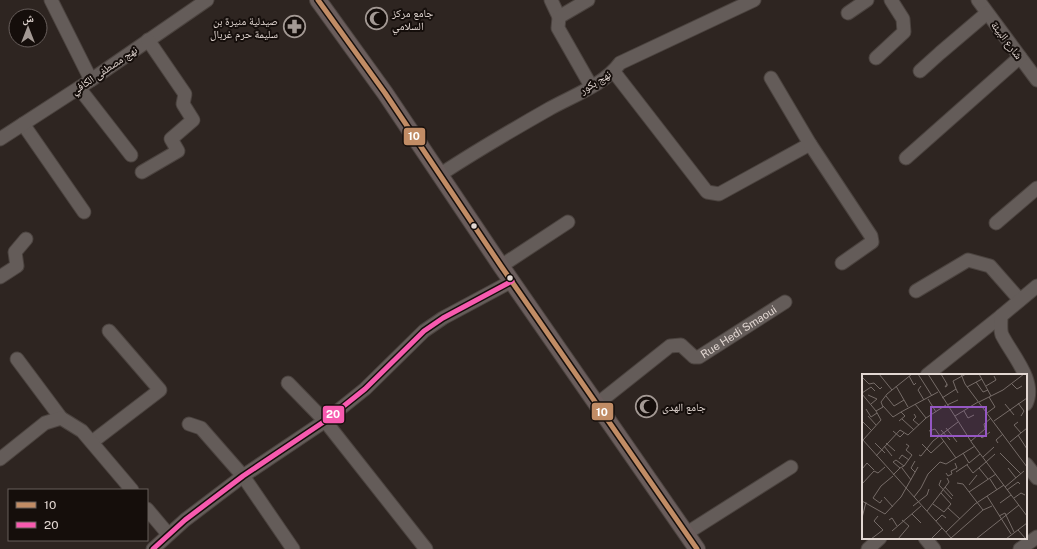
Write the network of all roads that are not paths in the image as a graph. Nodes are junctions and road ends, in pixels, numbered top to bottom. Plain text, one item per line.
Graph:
1 (51, 0) edge
2 (207, 0) edge
3 (318, 0) edge
4 (551, 0) edge
5 (588, 0) edge
6 (754, 0) edge
7 (867, 0) edge
8 (891, 0) edge
9 (978, 0) edge
10 (848, 13) dead end
11 (987, 13) junction
12 (559, 17) junction
13 (148, 40) junction
14 (1020, 57) junction
15 (876, 58) dead end
16 (920, 71) dead end
17 (614, 72) junction
18 (771, 78) dead end
19 (91, 80) junction
20 (1037, 80) edge
21 (591, 86) junction
22 (79, 88) junction
23 (23, 124) junction
24 (0, 139) edge
25 (810, 144) junction
26 (130, 155) dead end
27 (906, 158) dead end
28 (142, 172) dead end
29 (441, 174) junction
30 (1037, 188) edge
31 (84, 212) dead end
32 (568, 222) dead end
33 (996, 223) dead end
34 (26, 239) dead end
35 (842, 264) dead end
36 (502, 266) junction
37 (0, 277) edge
38 (512, 281) junction
39 (1037, 286) edge
40 (916, 291) dead end
41 (1020, 300) junction
42 (785, 302) dead end
43 (1000, 316) junction
44 (109, 330) dead end
45 (17, 359) dead end
46 (928, 374) edge
47 (288, 383) dead end
48 (1027, 403) edge
49 (598, 404) junction
50 (61, 418) junction
51 (325, 421) junction
52 (189, 424) dead end
53 (92, 442) junction
54 (0, 459) edge
55 (1027, 465) edge
56 (791, 467) dead end
57 (243, 476) junction
58 (1037, 478) edge
59 (131, 489) edge
60 (148, 512) edge
61 (687, 533) junction
62 (1037, 537) edge
63 (879, 539) edge
64 (926, 539) edge
65 (161, 544) edge
66 (293, 549) edge
67 (426, 549) edge
68 (697, 549) edge
69 (868, 549) edge
70 (934, 549) edge
71 (1020, 549) edge

1 - 19 street
2 - 13 street, نهج مصطفى الكافي
3 - 29 main road
4 - 12 street
5 - 12 street
6 - 17 street, نهج بكور
7 - 10 street
8 - 15 street
9 - 11 street, شارع البيئة
11 - 14 street, شارع البيئة
11 - 16 street
12 - 21 street
13 - 19 street, نهج مصطفى الكافي
13 - 28 street
14 - 20 street, شارع البيئة
14 - 27 street
17 - 21 street, نهج بكور
17 - 25 street
18 - 25 street
19 - 22 street, نهج مصطفى الكافي
21 - 29 street, نهج بكور
22 - 23 street, نهج مصطفى الكافي
22 - 26 street
23 - 24 street, نهج مصطفى الكافي
23 - 31 street
25 - 35 street
29 - 36 main road
30 - 33 street
32 - 36 street
34 - 37 street
36 - 38 main road
38 - 49 main road
38 - 51 street
39 - 41 street
40 - 41 street
41 - 43 street
42 - 49 street, Rue Hedi Smaoui
43 - 46 street
43 - 48 street
44 - 53 street
45 - 50 street
47 - 51 street
49 - 61 main road
50 - 53 street
50 - 54 street
51 - 57 street
51 - 67 street
52 - 57 street
53 - 59 street
55 - 58 street
56 - 61 street
57 - 65 street
57 - 66 street
60 - 65 street
61 - 68 main road
62 - 71 street
63 - 69 street
64 - 70 street

